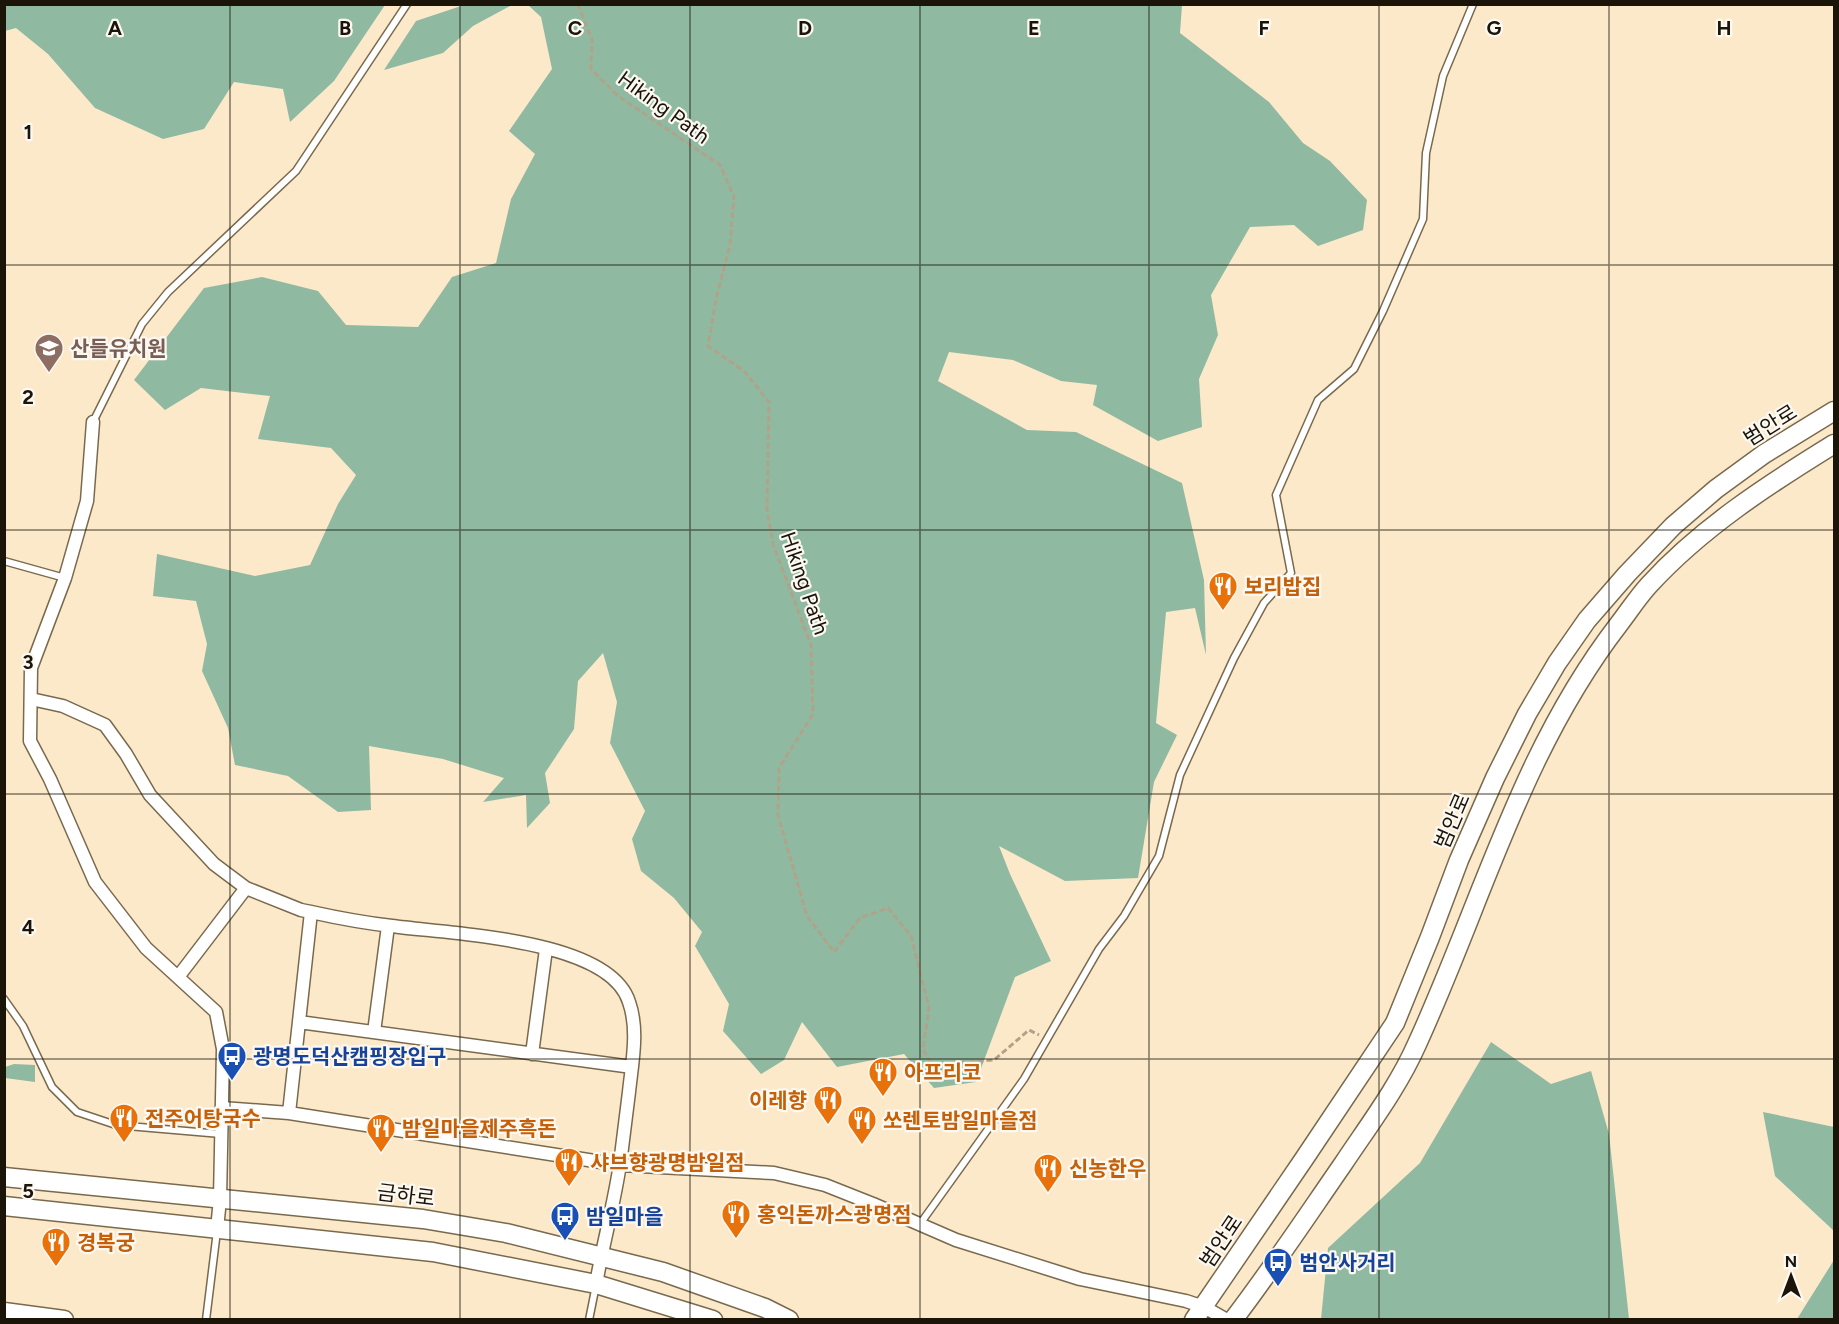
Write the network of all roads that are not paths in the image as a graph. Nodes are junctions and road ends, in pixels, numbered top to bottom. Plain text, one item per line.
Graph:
1 (406, 4) edge
2 (1473, 4) edge
3 (1834, 411) edge
4 (93, 422) joint
5 (1834, 444) edge
6 (4, 561) edge
7 (65, 578) junction
8 (31, 699) junction
9 (246, 888) junction
10 (312, 912) junction
11 (388, 926) junction
12 (546, 949) junction
13 (178, 977) junction
14 (4, 999) edge
15 (299, 1022) junction
16 (374, 1032) junction
17 (532, 1054) junction
18 (632, 1067) junction
19 (222, 1108) junction
20 (289, 1113) junction
21 (222, 1134) junction
22 (620, 1165) junction
23 (4, 1177) edge
24 (220, 1199) junction
25 (4, 1206) edge
26 (920, 1224) junction
27 (217, 1229) junction
28 (601, 1256) junction
29 (596, 1284) junction
30 (4, 1311) edge
31 (1199, 1313) edge
32 (64, 1320) edge
33 (206, 1320) edge
34 (589, 1320) edge
35 (714, 1320) edge
36 (789, 1320) edge
37 (1227, 1320) edge
38 (1233, 1320) edge

1 - 4 lane
2 - 26 lane
3 - 31 main road, 범안로
4 - 7 street
5 - 38 main road
6 - 7 lane
7 - 8 street
8 - 9 street
8 - 13 street
9 - 10 street
9 - 13 street
10 - 11 street
10 - 15 street
11 - 12 street
11 - 16 street
12 - 17 street
12 - 18 street
13 - 19 street
14 - 21 lane
15 - 16 street
15 - 20 street
16 - 17 street
17 - 18 street
18 - 22 street
19 - 20 street
19 - 21 street
20 - 22 street
21 - 24 street
22 - 26 street
22 - 28 street
23 - 24 main road, 금하로
24 - 27 street
24 - 28 main road, 금하로
25 - 27 main road
26 - 31 street
27 - 29 main road
27 - 33 lane
28 - 29 street
28 - 36 main road, 금하로
29 - 34 lane
29 - 35 main road
30 - 32 main road
31 - 37 street

